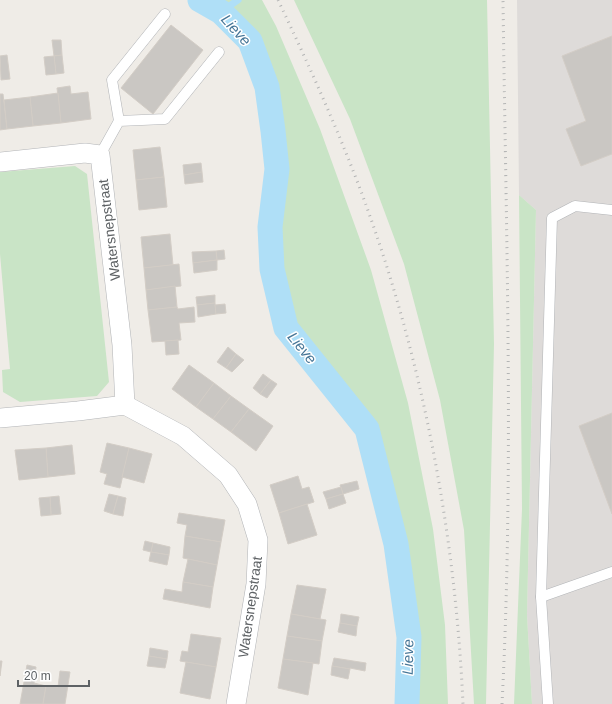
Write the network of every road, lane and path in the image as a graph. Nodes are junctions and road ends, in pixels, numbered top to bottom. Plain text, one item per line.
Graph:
1 (164, 14) dead end
2 (219, 52) dead end
3 (119, 121) junction
4 (100, 155) junction
5 (0, 162) edge
6 (612, 210) edge
7 (125, 405) junction
8 (0, 418) edge
9 (612, 572) edge
10 (541, 597) junction
11 (236, 704) edge
12 (548, 704) edge

1 - 3 lane
2 - 3 lane
3 - 4 lane
4 - 5 street
4 - 7 street, Watersnepstraat
6 - 10 lane
7 - 8 street
7 - 11 street, Watersnepstraat
9 - 10 lane
10 - 12 lane

